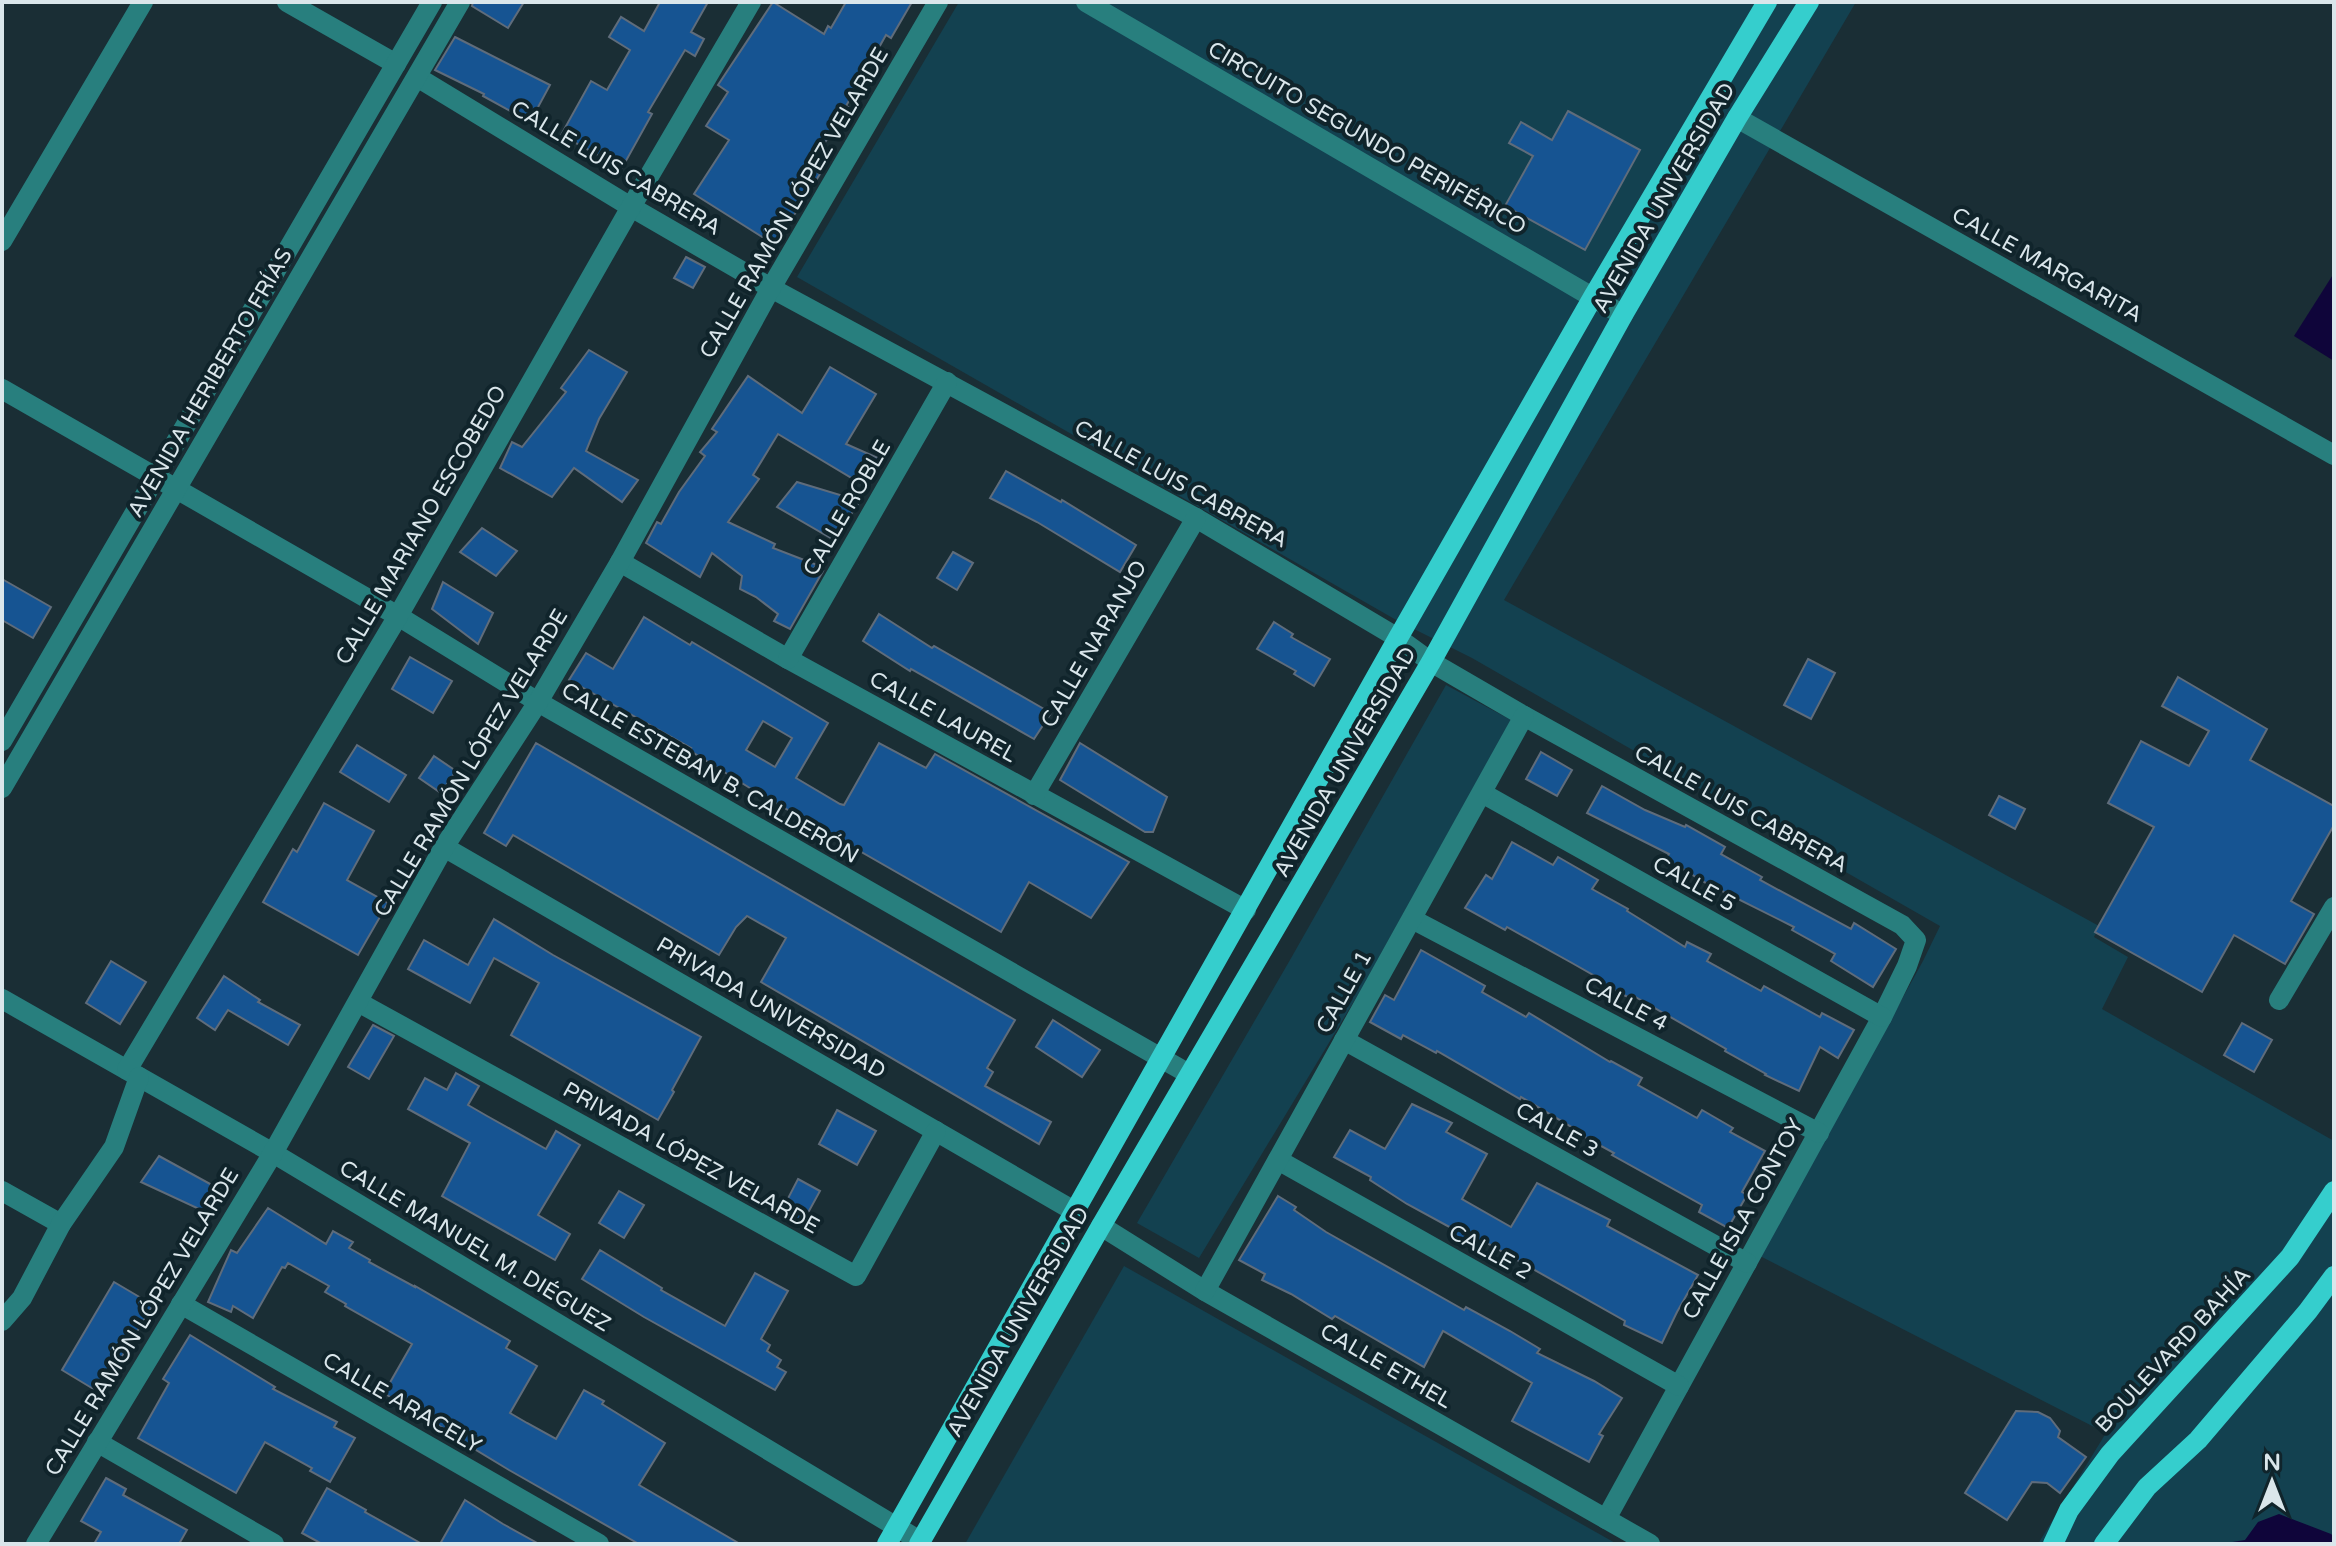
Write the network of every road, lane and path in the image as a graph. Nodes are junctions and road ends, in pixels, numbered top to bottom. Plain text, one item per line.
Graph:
1 (143, 2) edge
2 (287, 2) edge
3 (432, 2) edge
4 (460, 2) edge
5 (751, 2) edge
6 (938, 2) edge
7 (1086, 2) edge
8 (1767, 2) edge
9 (1809, 2) edge
10 (396, 64) junction
11 (417, 77) junction
12 (1737, 118) junction
13 (631, 207) junction
14 (2, 241) edge
15 (771, 288) junction
16 (1593, 297) junction
17 (1623, 315) junction
18 (947, 382) junction
19 (2, 389) edge
20 (2334, 455) edge
21 (156, 476) junction
22 (177, 488) junction
23 (1196, 518) junction
24 (620, 562) junction
25 (398, 616) junction
26 (1398, 638) junction
27 (788, 659) junction
28 (1431, 662) junction
29 (538, 702) junction
30 (1524, 716) junction
31 (2, 741) edge
32 (2, 788) edge
33 (1482, 793) junction
34 (1034, 795) junction
35 (444, 847) junction
36 (2334, 907) edge
37 (1246, 910) junction
38 (1412, 919) junction
39 (1916, 940) joint
40 (2, 999) edge
41 (2279, 1000) dead end
42 (358, 1002) junction
43 (1882, 1017) junction
44 (1344, 1040) junction
45 (1161, 1058) junction
46 (133, 1073) junction
47 (1189, 1074) junction
48 (936, 1131) junction
49 (1819, 1133) junction
50 (273, 1153) junction
51 (1278, 1160) junction
52 (2, 1191) edge
53 (2334, 1191) edge
54 (1074, 1211) junction
55 (61, 1224) junction
56 (1101, 1226) junction
57 (1747, 1263) junction
58 (2334, 1276) edge
59 (1205, 1291) junction
60 (1025, 1298) junction
61 (181, 1304) junction
62 (1050, 1314) junction
63 (2, 1321) edge
64 (1679, 1386) junction
65 (97, 1442) junction
66 (1606, 1519) junction
67 (892, 1536) edge
68 (919, 1543) edge
69 (36, 1544) edge
70 (274, 1544) edge
71 (599, 1544) edge
72 (1650, 1544) edge
73 (2053, 1544) edge
74 (2104, 1544) edge

1 - 14 street
2 - 10 street
3 - 10 street, AVENIDA HERIBERTO FRÍAS
4 - 11 street, AVENIDA HERIBERTO FRÍAS
5 - 13 street, CALLE MARIANO ESCOBEDO
6 - 15 street, CALLE RAMÓN LÓPEZ VELARDE
7 - 16 street, CIRCUITO SEGUNDO PERIFÉRICO
8 - 16 main road, AVENIDA UNIVERSIDAD
9 - 12 main road, AVENIDA UNIVERSIDAD
10 - 21 street, AVENIDA HERIBERTO FRÍAS
11 - 13 street, CALLE LUIS CABRERA
11 - 22 street, AVENIDA HERIBERTO FRÍAS
12 - 17 main road, AVENIDA UNIVERSIDAD
12 - 20 street, CALLE MARGARITA
13 - 15 street, CALLE LUIS CABRERA
13 - 25 street, CALLE MARIANO ESCOBEDO
15 - 18 street, CALLE LUIS CABRERA
15 - 24 street, CALLE RAMÓN LÓPEZ VELARDE
16 - 17 street, CIRCUITO SEGUNDO PERIFÉRICO
16 - 26 main road, AVENIDA UNIVERSIDAD
17 - 28 main road, AVENIDA UNIVERSIDAD
18 - 23 street, CALLE LUIS CABRERA
18 - 27 street, CALLE ROBLE
19 - 21 street, CALLE ESTEBAN B. CALDERÓN
21 - 22 street, CALLE ESTEBAN B. CALDERÓN
21 - 31 street, AVENIDA HERIBERTO FRÍAS
22 - 25 street, CALLE ESTEBAN B. CALDERÓN
22 - 32 street, AVENIDA HERIBERTO FRÍAS
23 - 26 street, CALLE LUIS CABRERA
23 - 34 street, CALLE NARANJO
24 - 27 street, CALLE LAUREL
24 - 29 street, CALLE RAMÓN LÓPEZ VELARDE
25 - 29 street, CALLE ESTEBAN B. CALDERÓN
25 - 46 street, CALLE MARIANO ESCOBEDO
26 - 28 street, CALLE LUIS CABRERA
26 - 37 main road, AVENIDA UNIVERSIDAD
27 - 34 street, CALLE LAUREL
28 - 30 street, CALLE LUIS CABRERA
28 - 47 main road, AVENIDA UNIVERSIDAD
29 - 35 street, CALLE RAMÓN LÓPEZ VELARDE
29 - 45 street, CALLE ESTEBAN B. CALDERÓN
30 - 33 street, CALLE 1
30 - 39 street, CALLE LUIS CABRERA
33 - 38 street, CALLE 1
33 - 43 street, CALLE 5
34 - 37 street, CALLE LAUREL
35 - 42 street, CALLE RAMÓN LÓPEZ VELARDE
35 - 48 street, PRIVADA UNIVERSIDAD
36 - 41 street
37 - 45 main road, AVENIDA UNIVERSIDAD
38 - 44 street, CALLE 1
38 - 49 street, CALLE 4
39 - 43 street, CALLE ISLA CONTOY
40 - 46 street, CALLE MANUEL M. DIÉGUEZ
42 - 48 street, PRIVADA LÓPEZ VELARDE
42 - 50 street, CALLE RAMÓN LÓPEZ VELARDE
43 - 49 street, CALLE ISLA CONTOY
44 - 51 street, CALLE 1
44 - 57 street, CALLE 3
45 - 47 street, CALLE ESTEBAN B. CALDERÓN
45 - 54 main road, AVENIDA UNIVERSIDAD
46 - 50 street, CALLE MANUEL M. DIÉGUEZ
46 - 55 street, CALLE MARIANO ESCOBEDO
47 - 56 main road, AVENIDA UNIVERSIDAD
48 - 54 street, PRIVADA UNIVERSIDAD
49 - 57 street, CALLE ISLA CONTOY
50 - 61 street, CALLE RAMÓN LÓPEZ VELARDE
50 - 67 street, CALLE MANUEL M. DIÉGUEZ
51 - 59 street, CALLE 1
51 - 64 street, CALLE 2
52 - 55 street
53 - 73 main road, BOULEVARD BAHÍA
54 - 60 main road, AVENIDA UNIVERSIDAD
55 - 63 street, CALLE MARIANO ESCOBEDO
56 - 59 street, CALLE ETHEL
56 - 62 main road, AVENIDA UNIVERSIDAD
57 - 64 street, CALLE ISLA CONTOY
58 - 74 main road
59 - 66 street, CALLE ETHEL
60 - 62 street
60 - 67 main road, AVENIDA UNIVERSIDAD
61 - 65 street, CALLE RAMÓN LÓPEZ VELARDE
61 - 71 street, CALLE ARACELY
62 - 68 main road, AVENIDA UNIVERSIDAD
64 - 66 street, CALLE ISLA CONTOY
65 - 69 street, CALLE RAMÓN LÓPEZ VELARDE
65 - 70 street
66 - 72 street, CALLE ETHEL
67 - 68 street, CALLE MANUEL M. DIÉGUEZ

